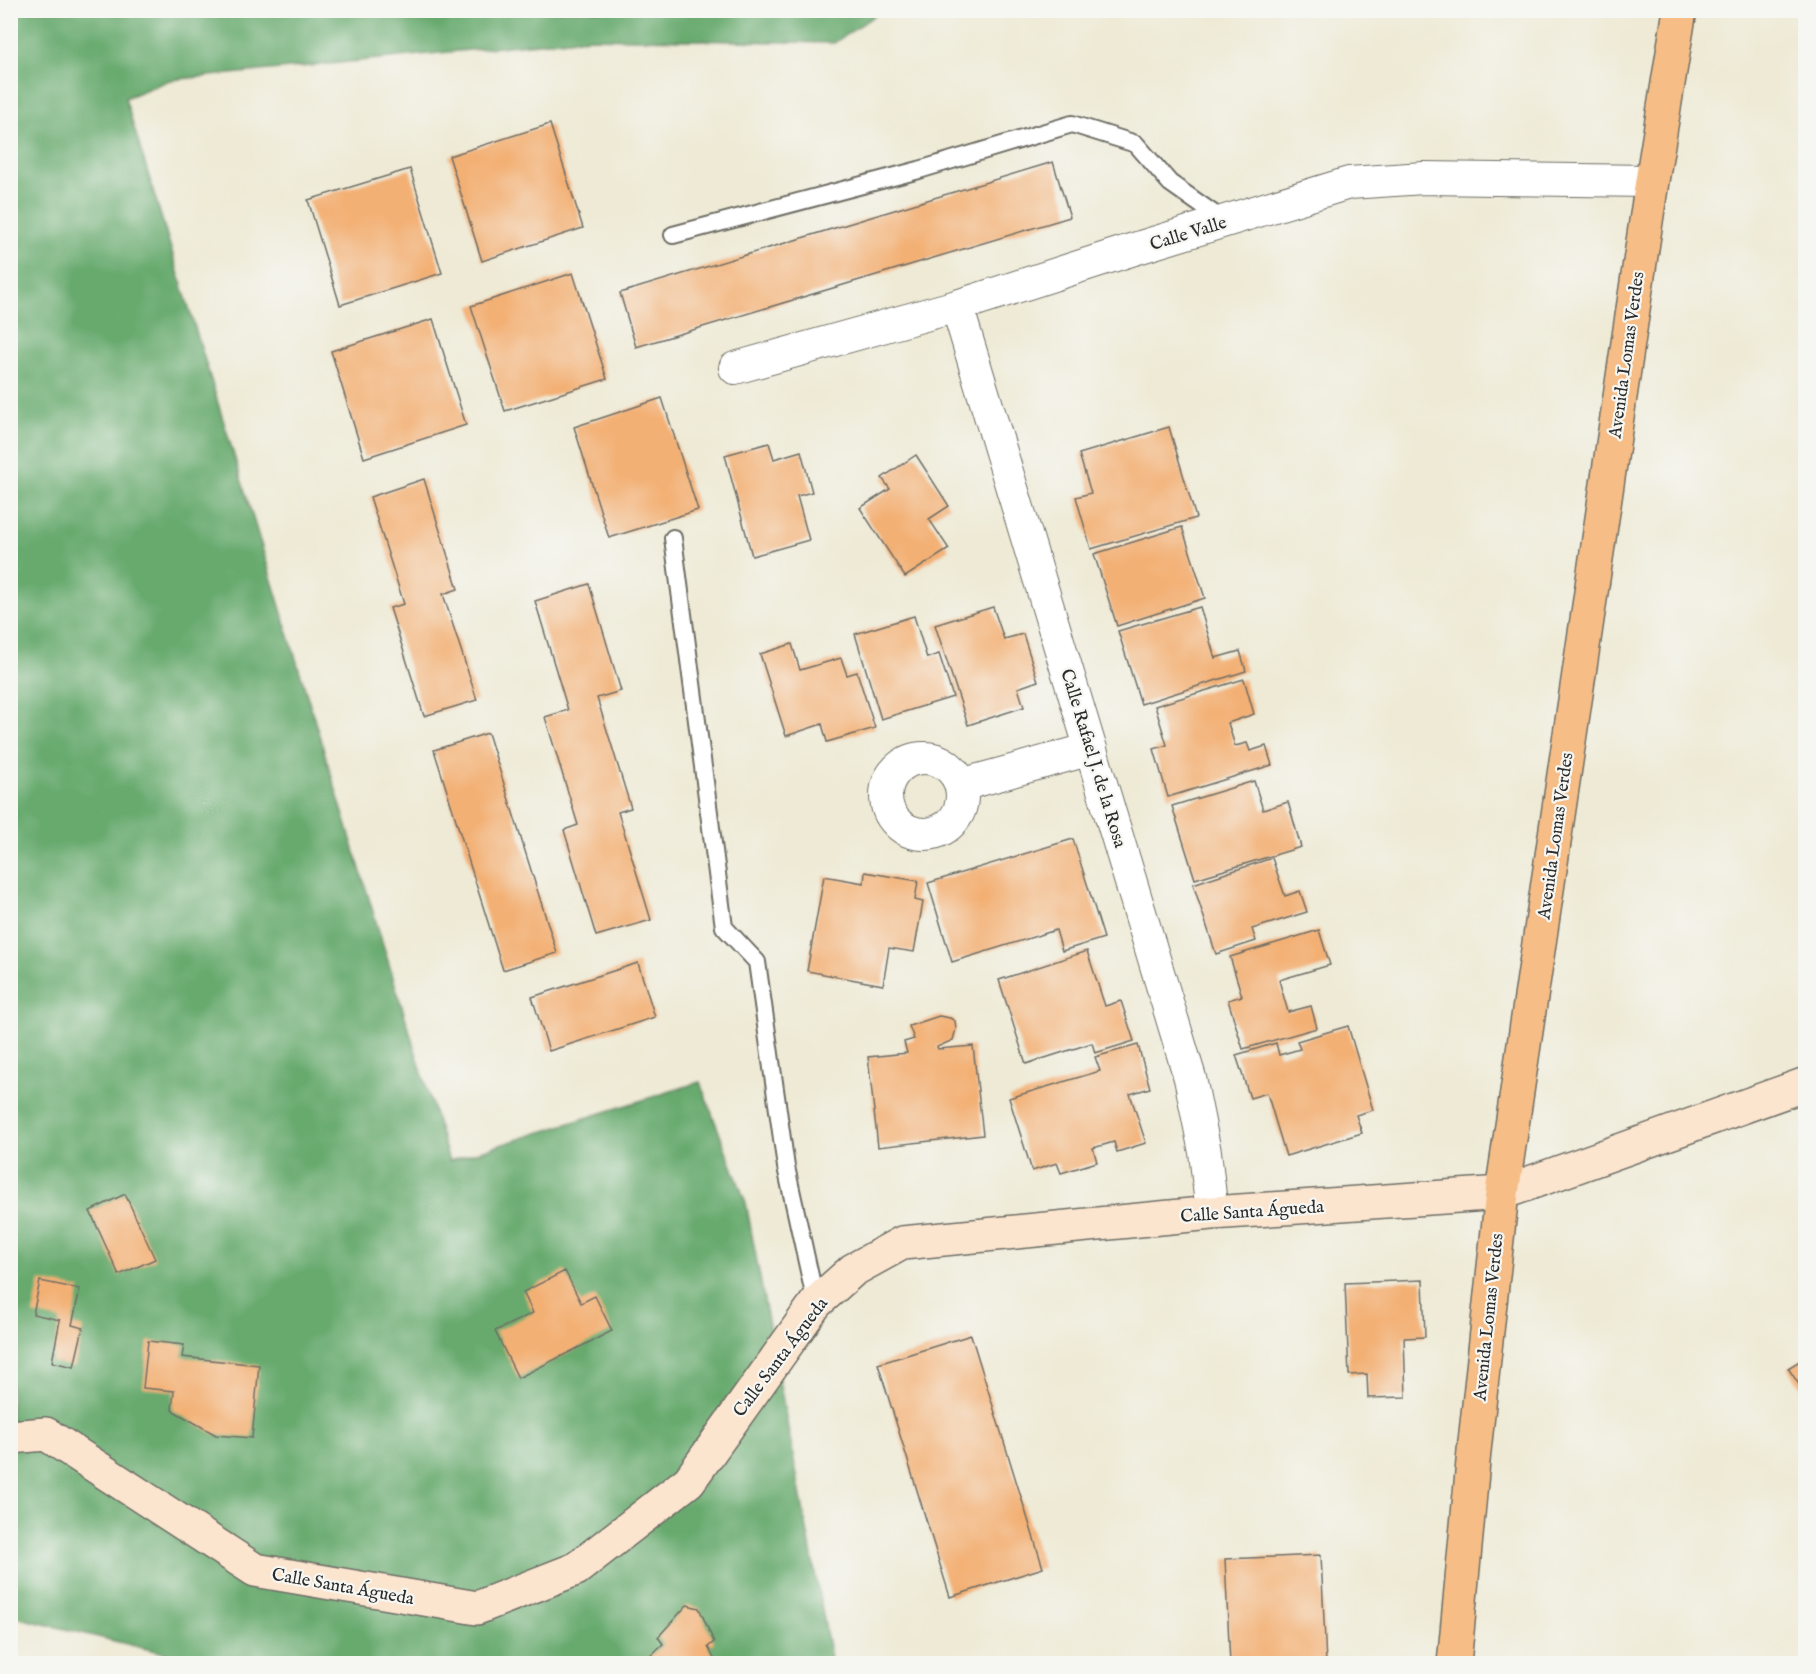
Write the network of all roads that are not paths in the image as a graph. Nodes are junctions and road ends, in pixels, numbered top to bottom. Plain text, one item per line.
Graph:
1 (1680, 10) edge
2 (1652, 181) junction
3 (1225, 222) junction
4 (673, 235) dead end
5 (957, 306) junction
6 (735, 368) dead end
7 (673, 538) dead end
8 (1091, 749) junction
9 (961, 785) dead end
10 (1806, 1084) edge
11 (1502, 1193) junction
12 (1212, 1213) junction
13 (816, 1303) junction
14 (10, 1437) edge
15 (1454, 1664) edge

1 - 2 main road, Avenida Lomas Verdes
2 - 3 street, Calle Valle
2 - 11 main road, Avenida Lomas Verdes
3 - 4 lane
3 - 5 street, Calle Valle
5 - 6 street, Calle Valle
5 - 8 street, Calle Rafael J. de la Rosa
7 - 13 lane
8 - 9 street
8 - 12 street, Calle Rafael J. de la Rosa
10 - 11 street, Calle Santa Águeda
11 - 12 street, Calle Santa Águeda
11 - 15 main road, Avenida Lomas Verdes
12 - 13 street, Calle Santa Águeda
13 - 14 street, Calle Santa Águeda

